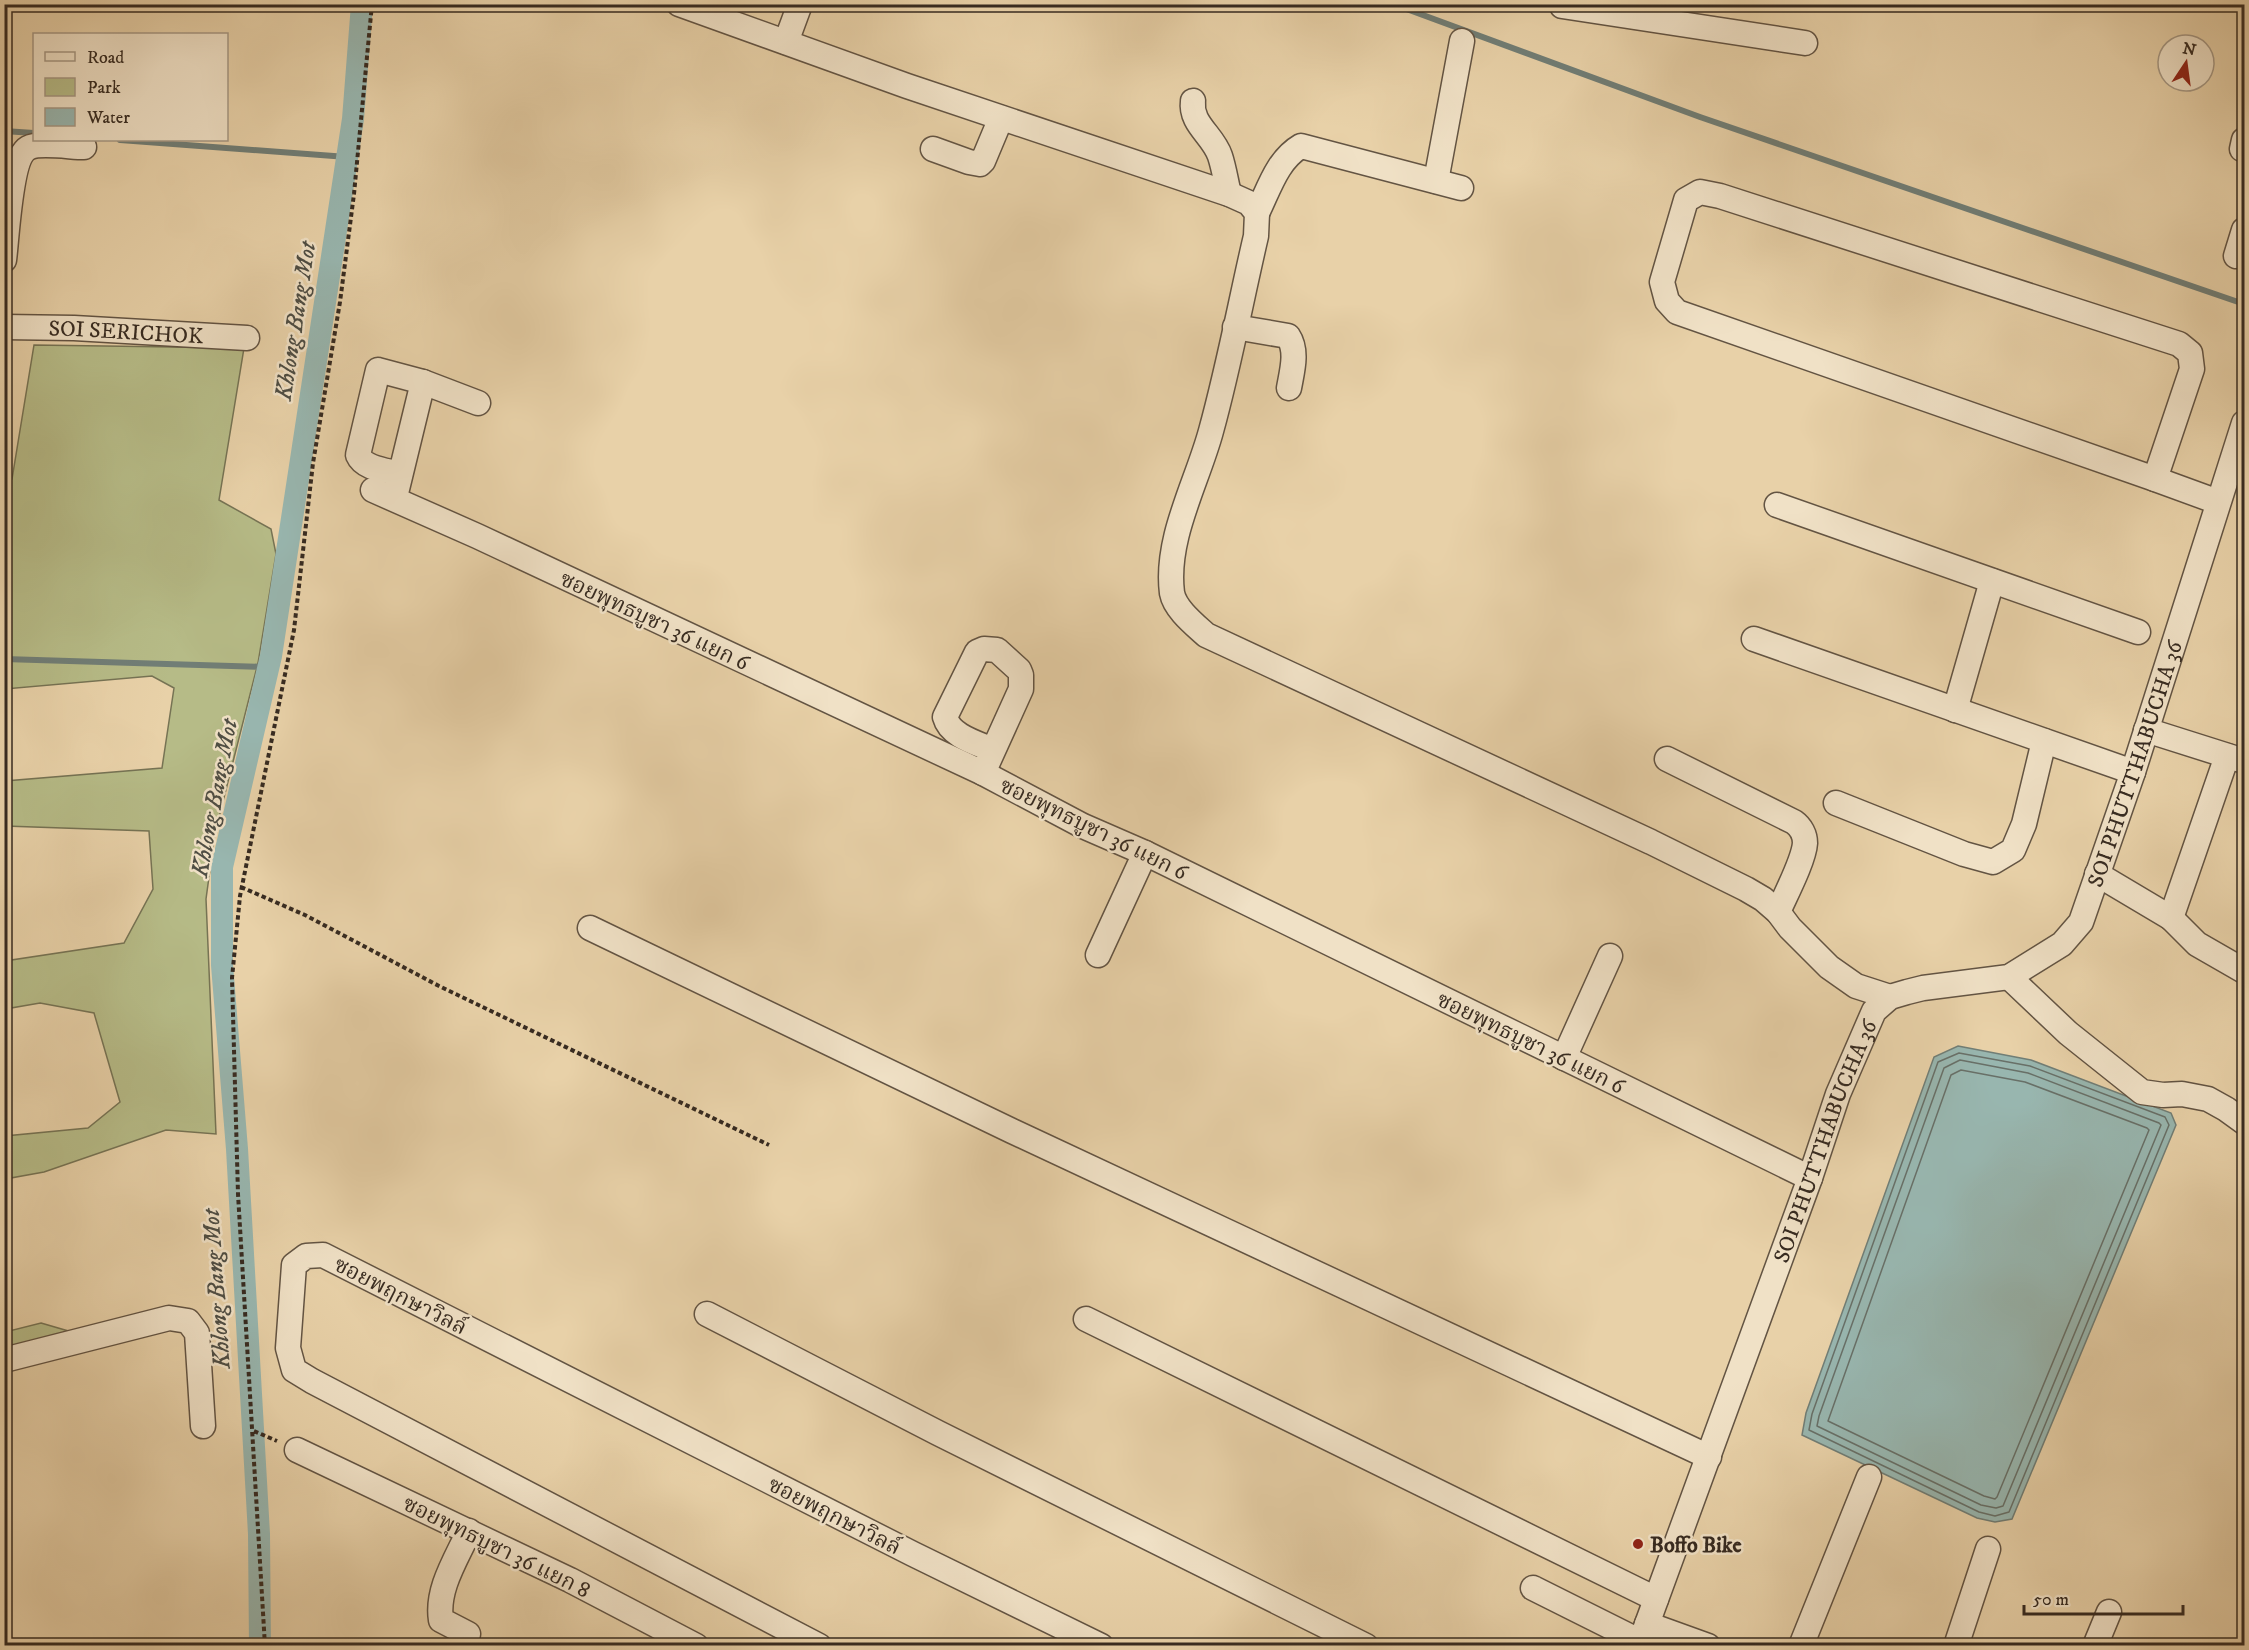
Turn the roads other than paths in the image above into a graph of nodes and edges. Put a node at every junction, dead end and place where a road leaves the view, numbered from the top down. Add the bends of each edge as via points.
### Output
1 (679, 4) edge
2 (800, 4) edge
3 (1561, 10) edge
4 (1462, 41) dead end
5 (786, 42) junction
6 (1805, 43) dead end
7 (1193, 101) dead end
8 (1001, 117) junction
9 (84, 147) dead end
10 (933, 149) dead end
11 (1436, 181) junction
12 (1461, 188) dead end
13 (1229, 194) junction
14 (1257, 213) junction
15 (2244, 230) edge
16 (2236, 256) dead end
17 (4, 260) edge
18 (4, 327) edge
19 (1235, 327) junction
20 (248, 338) dead end
21 (423, 382) junction
22 (1289, 388) dead end
23 (478, 403) dead end
24 (2244, 424) edge
25 (400, 474) junction
26 (2155, 480) junction
27 (2218, 502) junction
28 (1777, 506) dead end
29 (1992, 581) junction
30 (2138, 632) dead end
31 (1754, 639) dead end
32 (1955, 710) junction
33 (2146, 730) junction
34 (2044, 741) junction
35 (993, 750) dead end
36 (2236, 758) edge
37 (1667, 759) dead end
38 (2133, 772) junction
39 (983, 773) junction
40 (1836, 803) dead end
41 (1145, 853) junction
42 (2097, 874) junction
43 (1778, 912) junction
44 (2171, 918) junction
45 (590, 928) dead end
46 (1098, 955) dead end
47 (1610, 956) dead end
48 (2244, 971) edge
49 (2009, 977) junction
50 (1890, 997) junction
51 (1564, 1058) junction
52 (2244, 1122) edge
53 (1810, 1178) junction
54 (707, 1314) dead end
55 (1086, 1319) dead end
56 (4, 1360) edge
57 (203, 1426) dead end
58 (297, 1450) dead end
59 (1709, 1457) junction
60 (1869, 1478) dead end
61 (470, 1531) junction
62 (1988, 1549) dead end
63 (1533, 1588) dead end
64 (1656, 1599) junction
65 (2109, 1612) dead end
66 (468, 1634) dead end
67 (1642, 1637) edge
68 (696, 1646) edge
69 (819, 1646) edge
70 (1101, 1646) edge
71 (1366, 1646) edge
72 (1708, 1646) edge
73 (1801, 1646) edge
74 (1956, 1646) edge
75 (2095, 1646) edge

1 - 5 street
2 - 5 street
3 - 6 street
4 - 11 street
5 - 8 street
7 - 13 street via 1193,115 1220,155
8 - 10 street via 980,164
8 - 13 street
9 - 17 street via 39,146 23,152 14,176
11 - 12 street
11 - 14 street via 1301,146 1279,167
13 - 14 street via 1249,203
14 - 19 street via 1256,236
15 - 16 street
18 - 20 street, SOI SERICHOK
19 - 22 street via 1288,336 1293,344
19 - 43 street via 1211,431 1175,542 1173,597 1187,618 1206,635 1651,842 1746,889
21 - 23 street
21 - 25 street
21 - 25 street via 378,370 358,455 368,465
24 - 27 street, SOI PHUTTHABUCHA 36
25 - 39 street, ซอยพุทธบูชา 36 แยก 6 via 384,495
26 - 26 street via 1677,312 1667,302 1662,282 1686,200 1700,192 1720,196 2179,344 2190,353 2192,369
26 - 27 street
27 - 33 street, SOI PHUTTHABUCHA 36
28 - 29 street
29 - 30 street
29 - 32 street
31 - 32 street
32 - 34 street
33 - 36 street
33 - 38 street, SOI PHUTTHABUCHA 36
34 - 38 street
34 - 40 street via 2024,824 2013,850 1992,862
35 - 39 street
36 - 44 street
37 - 43 street via 1800,828 1803,852
38 - 42 street, SOI PHUTTHABUCHA 36
39 - 41 street, ซอยพุทธบูชา 36 แยก 6 via 1083,826
41 - 46 street
41 - 51 street, ซอยพุทธบูชา 36 แยก 6
42 - 44 street
42 - 49 street, SOI PHUTTHABUCHA 36 via 2080,922 2062,944
43 - 50 street via 1829,967 1856,986
44 - 48 street via 2197,944
45 - 59 street via 1022,1136
47 - 51 street
49 - 50 street, SOI PHUTTHABUCHA 36 via 1923,988
49 - 52 street via 2068,1033 2142,1092 2208,1099
50 - 53 street, SOI PHUTTHABUCHA 36 via 1874,1011 1865,1028
51 - 53 street, ซอยพุทธบูชา 36 แยก 6
53 - 59 street, SOI PHUTTHABUCHA 36
54 - 71 street
55 - 64 street
56 - 57 street via 169,1318 188,1321 196,1333
58 - 61 street, ซอยพุทธบูชา 36 แยก 8
59 - 64 street, SOI PHUTTHABUCHA 36
60 - 73 street
61 - 66 street via 442,1592 439,1609 441,1620
61 - 68 street, ซอยพุทธบูชา 36 แยก 8
62 - 74 street
63 - 67 street
64 - 67 street, SOI PHUTTHABUCHA 36
65 - 75 street
67 - 72 street
69 - 70 street, ซอยพฤกษาวิลล์ via 294,1370 288,1348 294,1265 306,1256 322,1255

